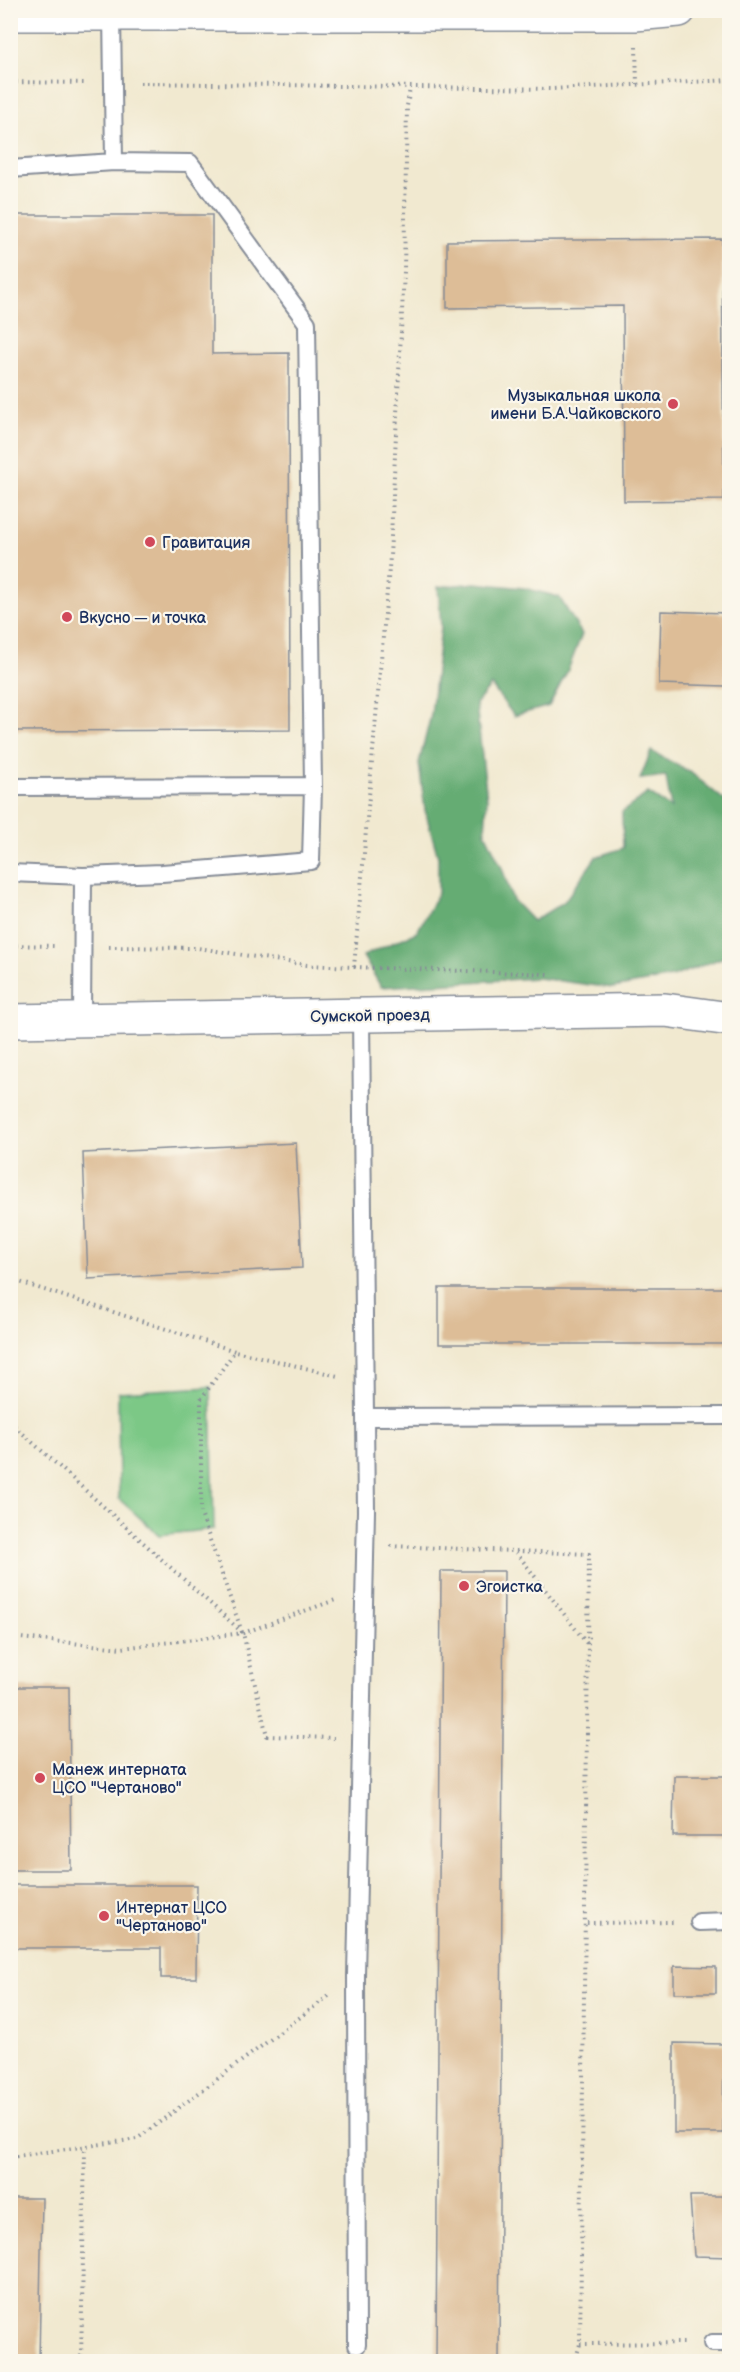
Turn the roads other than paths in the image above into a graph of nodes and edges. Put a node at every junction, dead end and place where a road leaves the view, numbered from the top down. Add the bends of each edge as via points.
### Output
1 (679, 10) edge
2 (112, 13) junction
3 (10, 14) edge
4 (114, 162) junction
5 (10, 169) edge
6 (313, 786) junction
7 (10, 787) edge
8 (10, 873) edge
9 (83, 876) junction
10 (361, 1015) junction
11 (729, 1018) edge
12 (82, 1019) junction
13 (10, 1021) edge
14 (729, 1416) edge
15 (365, 1417) junction
16 (729, 1921) edge
17 (699, 1922) road end
18 (711, 2343) road end
19 (729, 2343) edge
20 (357, 2346) dead end

1 - 2 street via 635,14
2 - 3 street
2 - 4 lane
4 - 5 lane
4 - 6 lane via 190,163 307,323
6 - 7 lane
6 - 9 lane via 311,861
8 - 9 lane
9 - 12 lane
10 - 11 street, Сумской проезд via 665,1010
10 - 12 street, Сумской проезд
10 - 15 lane
12 - 13 street, Сумской проезд
14 - 15 lane
15 - 20 lane via 366,1545 356,1975
16 - 17 lane
18 - 19 lane

